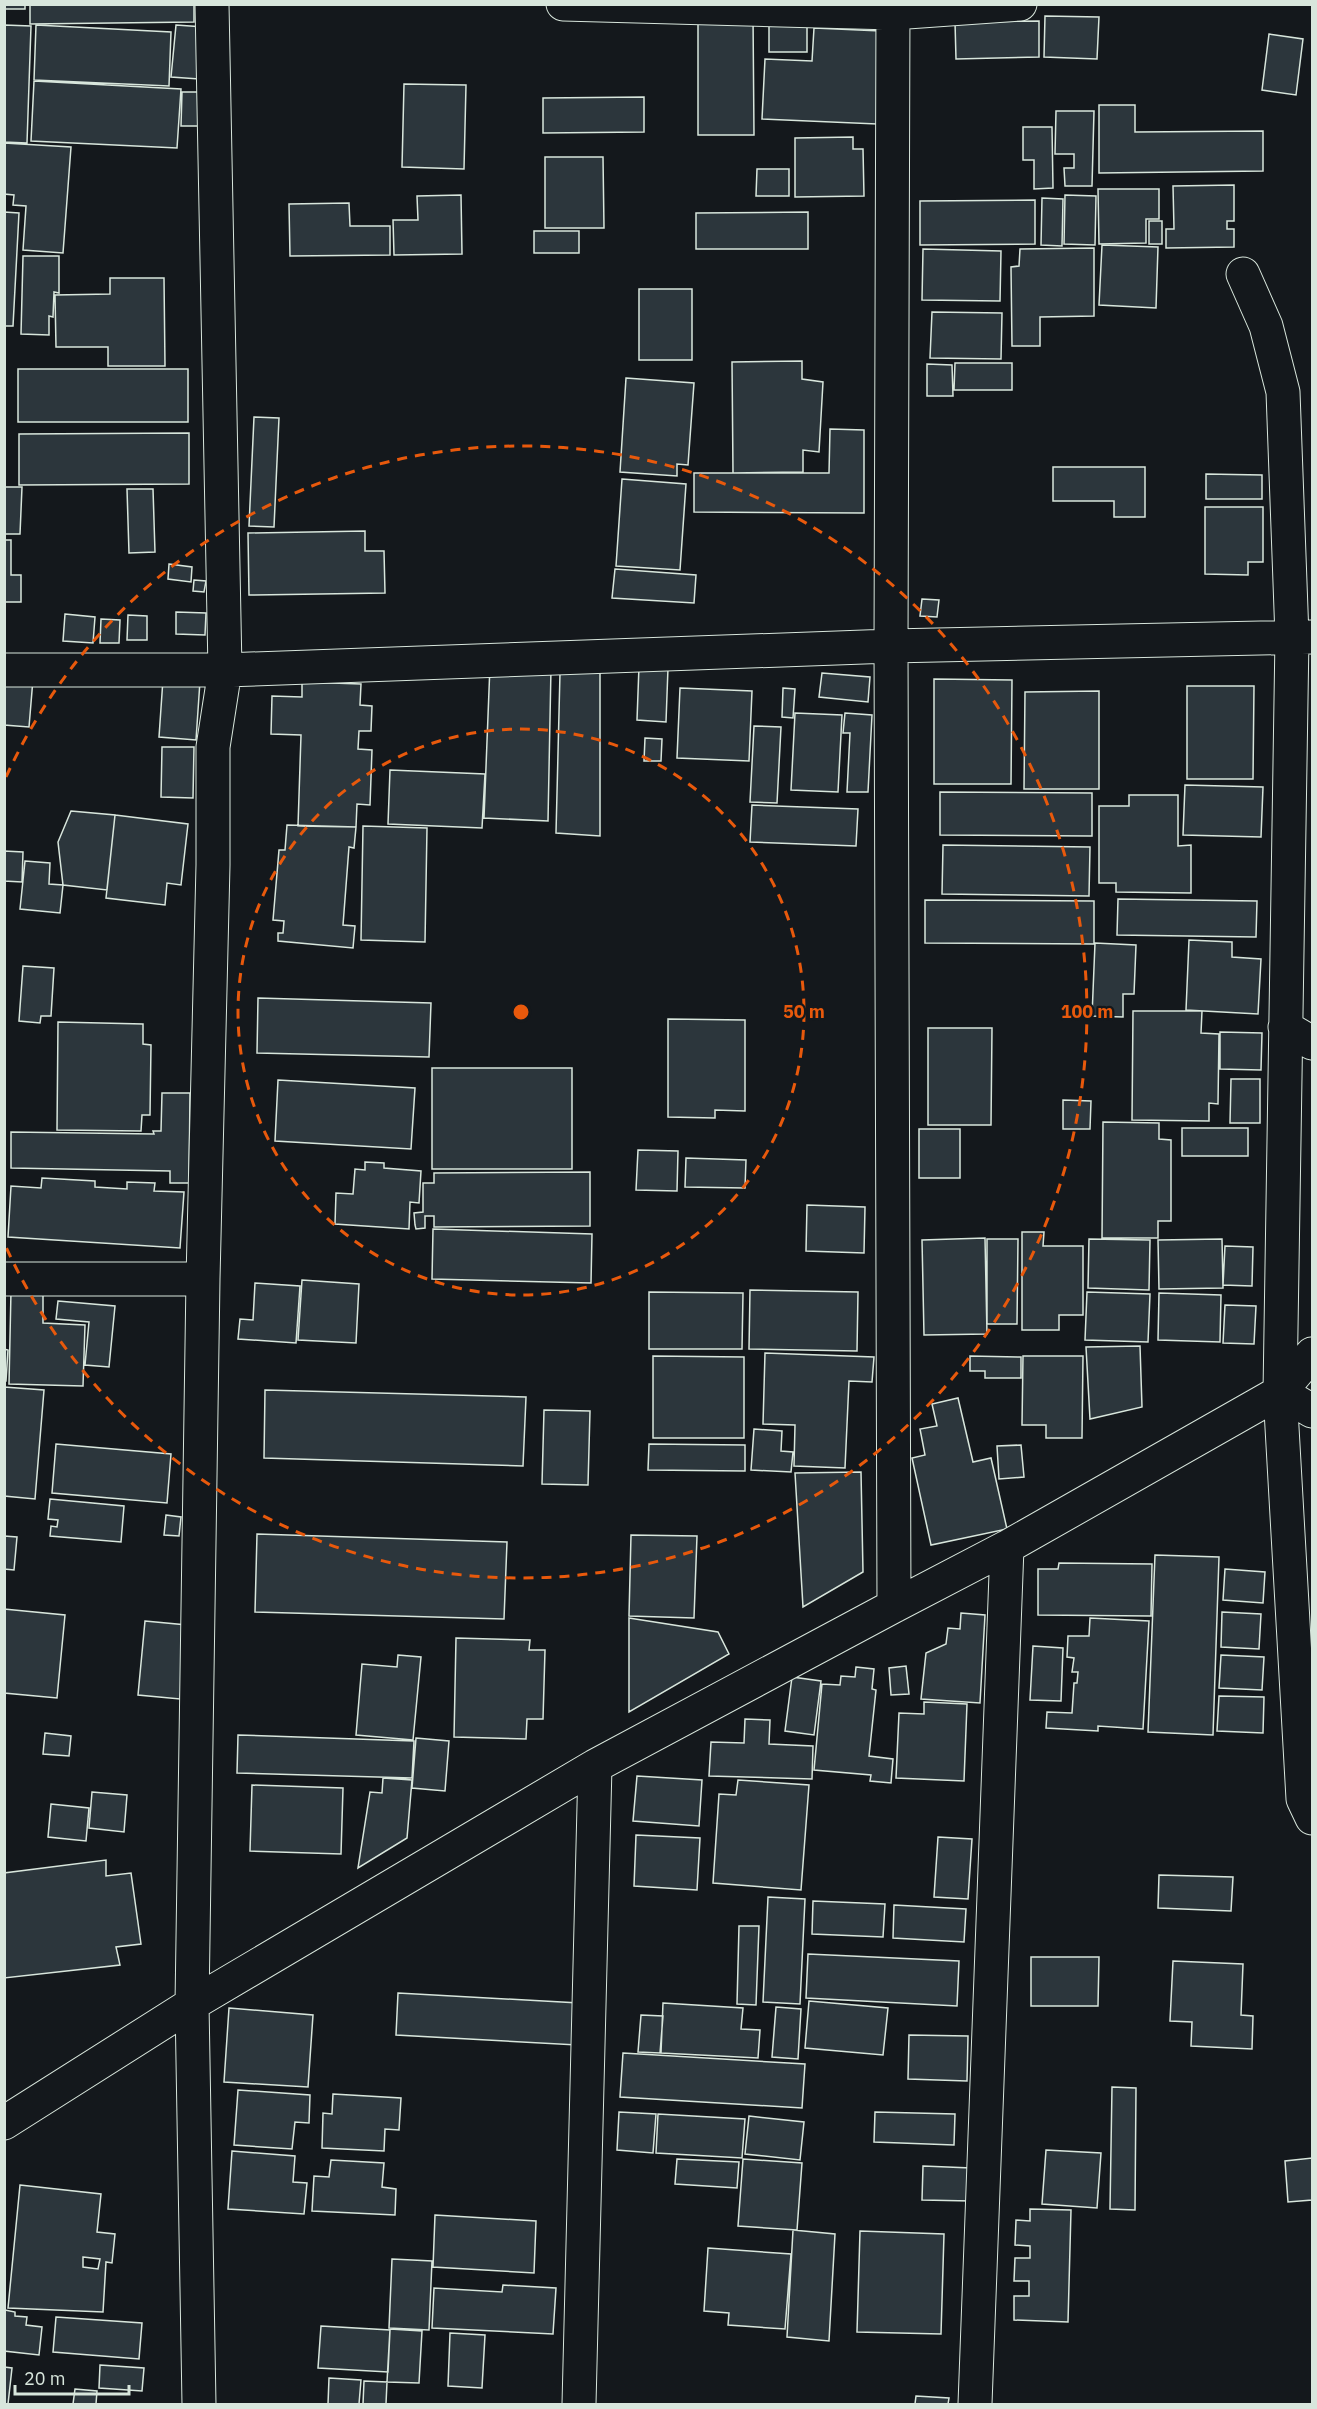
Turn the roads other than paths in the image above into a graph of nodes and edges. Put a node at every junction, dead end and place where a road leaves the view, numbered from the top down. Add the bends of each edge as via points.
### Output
1 (212, 4) edge
2 (563, 4) edge
3 (1020, 4) edge
4 (893, 9) edge
5 (1243, 274) dead end
6 (1302, 637) edge
7 (891, 646) junction
8 (4, 670) edge
9 (225, 670) junction
10 (1299, 1035) edge
11 (4, 1279) edge
12 (204, 1279) junction
13 (1312, 1354) edge
14 (1280, 1392) junction
15 (1312, 1411) edge
16 (1008, 1547) junction
17 (894, 1606) junction
18 (595, 1766) junction
19 (1312, 1818) edge
20 (192, 2004) junction
21 (4, 2123) edge
22 (199, 2404) edge
23 (579, 2404) edge
24 (975, 2404) edge

1 - 9 street
2 - 4 street
3 - 4 street
4 - 7 street
5 - 6 street via 1266,326 1283,392
6 - 7 street
6 - 10 street
7 - 9 street
7 - 17 street
8 - 9 street
9 - 12 street via 213,747
10 - 14 street
11 - 12 street
12 - 20 street
13 - 14 street
14 - 15 street
14 - 16 street
14 - 19 street via 1303,1799
16 - 17 street
16 - 24 street
17 - 18 street
18 - 20 street
18 - 23 street
20 - 21 street
20 - 22 street

